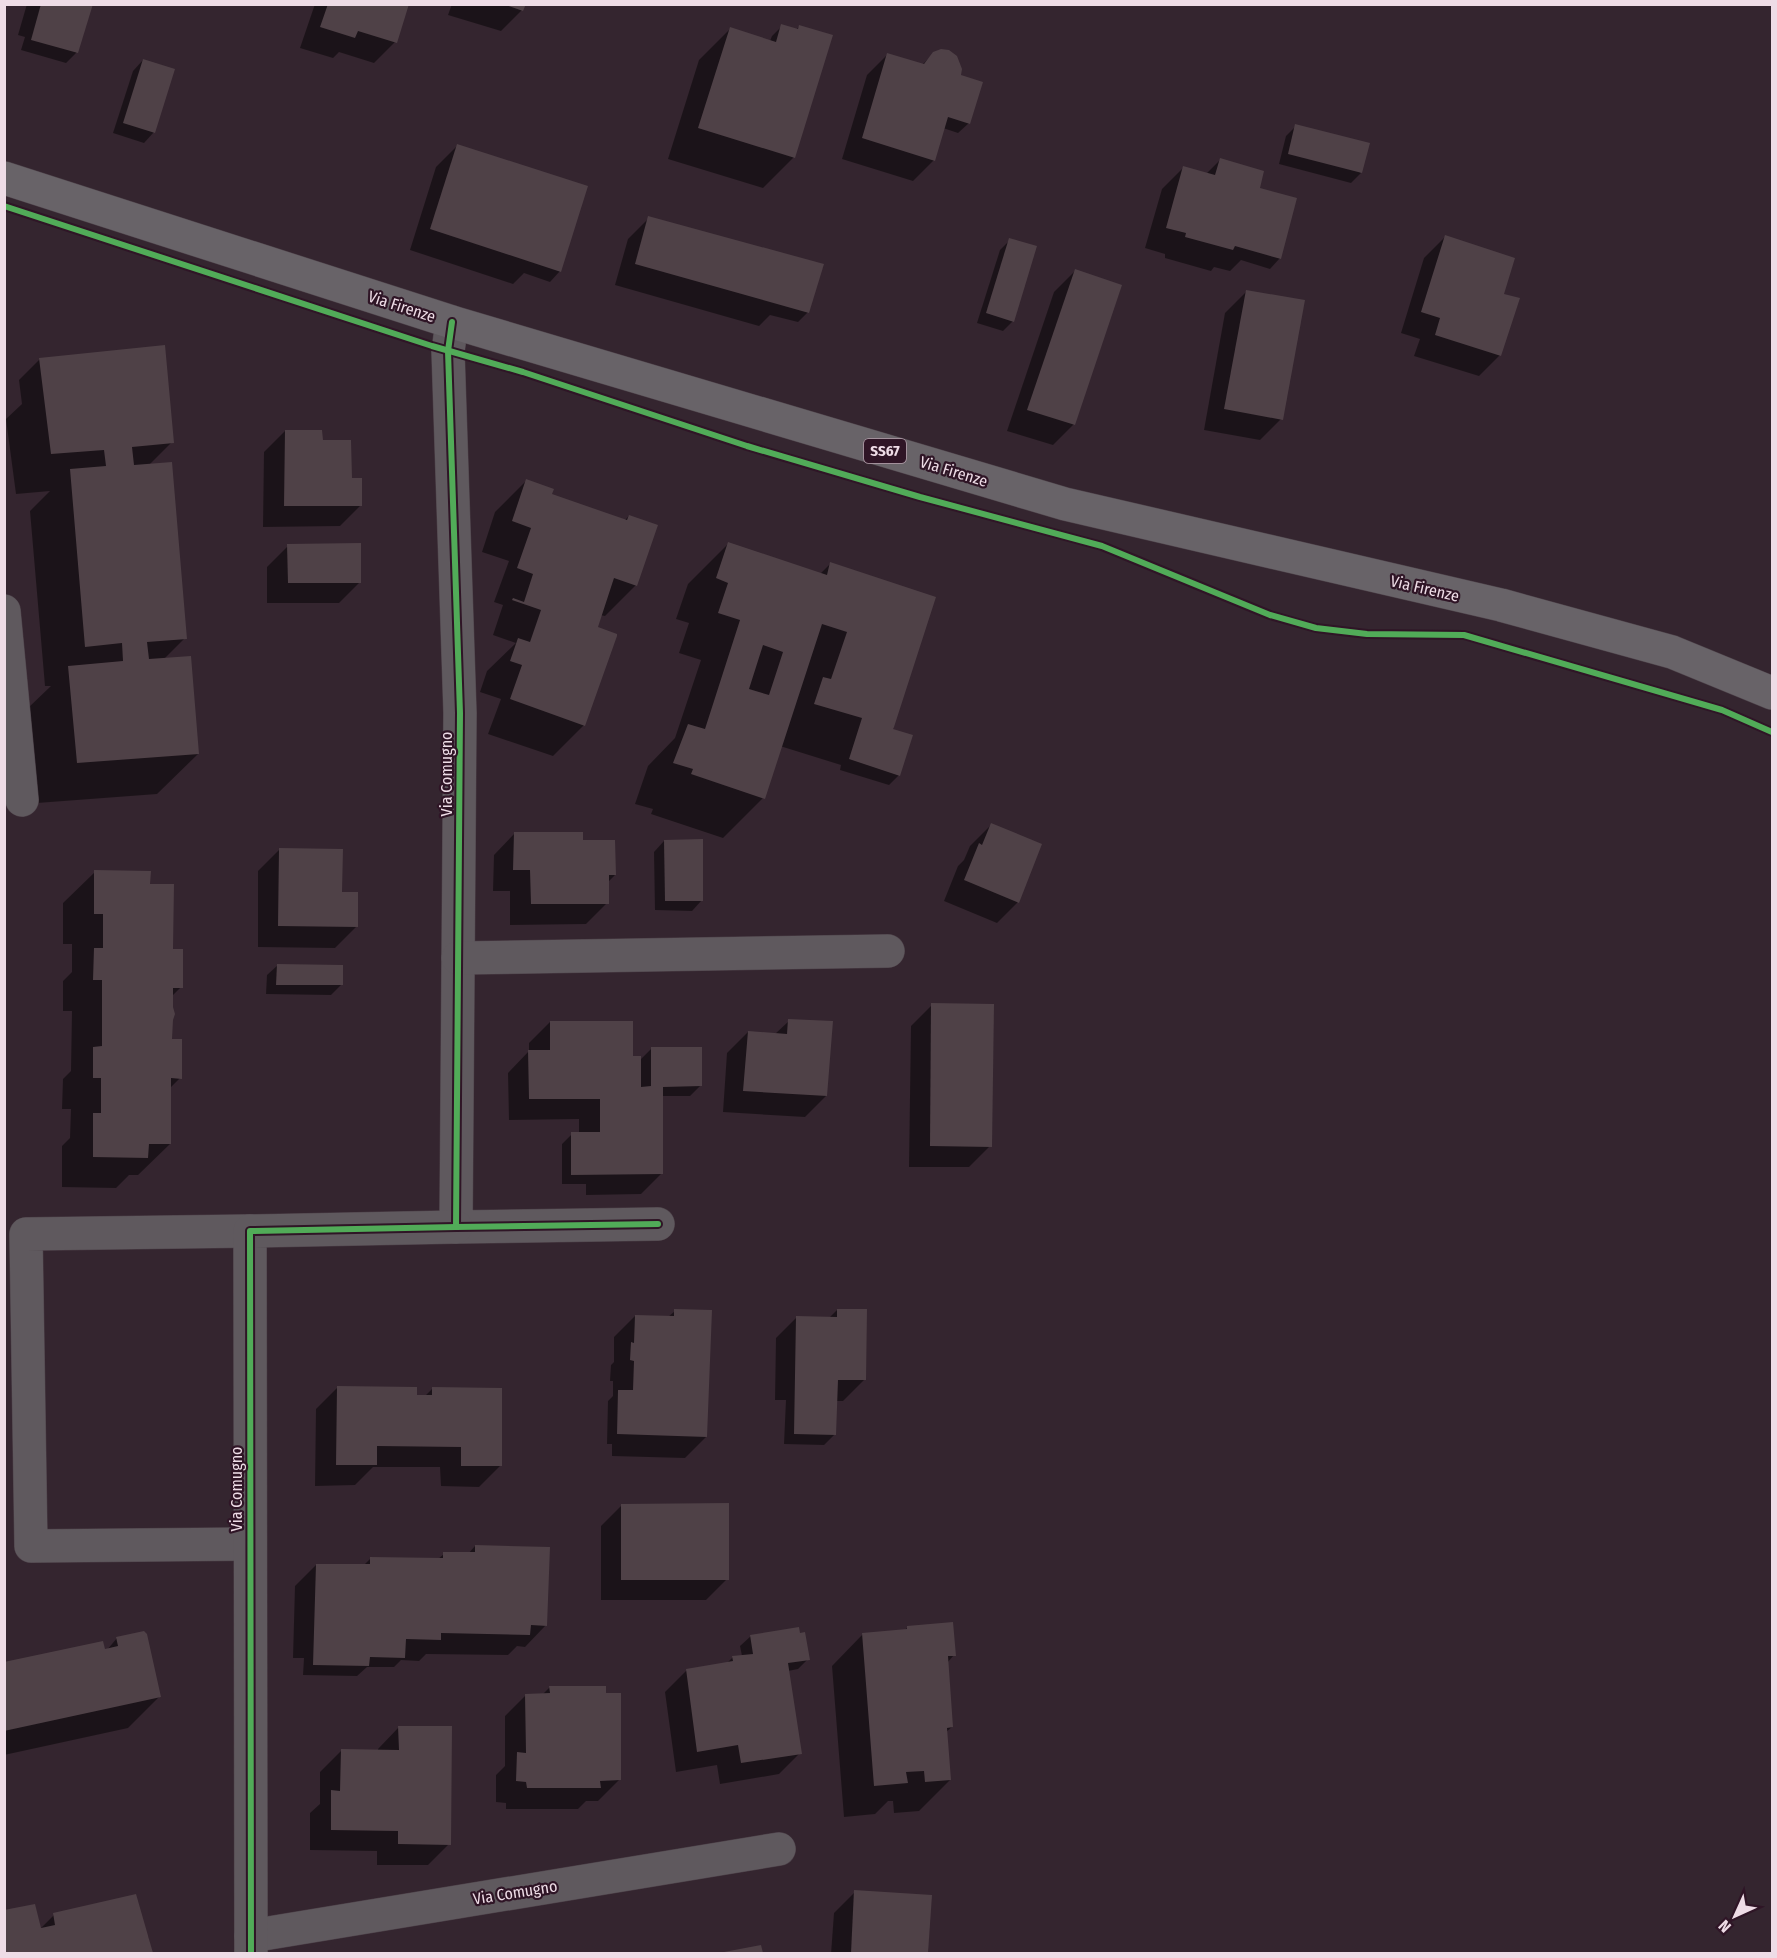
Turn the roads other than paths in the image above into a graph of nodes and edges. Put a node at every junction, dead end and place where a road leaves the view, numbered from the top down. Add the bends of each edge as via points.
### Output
1 (4, 178) edge
2 (452, 322) junction
3 (4, 611) edge
4 (1773, 693) edge
5 (22, 800) dead end
6 (888, 951) dead end
7 (458, 958) junction
8 (658, 1224) dead end
9 (456, 1227) junction
10 (250, 1232) junction
11 (15, 1234) edge
12 (250, 1544) junction
13 (779, 1849) dead end
14 (251, 1945) edge

1 - 2 main road, Via Firenze / SS67
2 - 4 main road, Via Firenze / SS67 via 1065,504 1501,605 1672,652
2 - 7 street, Via Comugno via 448,351 460,713
3 - 5 street
6 - 7 street
7 - 9 street, Via Comugno
8 - 9 street, Via Comugno
9 - 10 street, Via Comugno
10 - 11 street, Via Comugno
10 - 12 street, Via Comugno
11 - 12 street, Via Comugno via 31,1546
12 - 14 street, Via Comugno
13 - 14 street, Via Comugno

